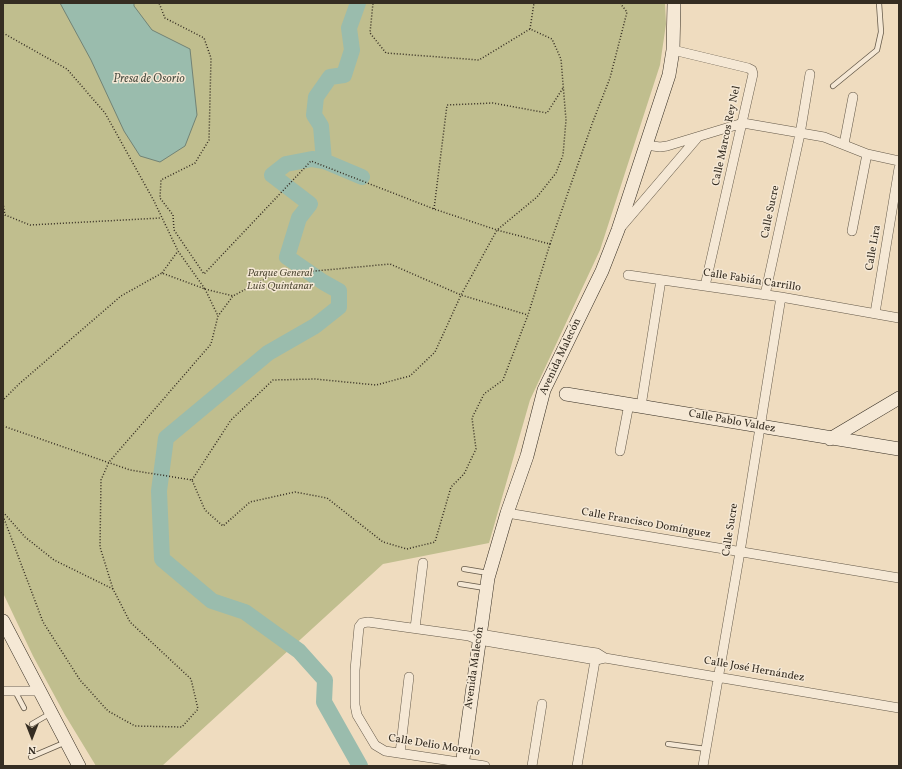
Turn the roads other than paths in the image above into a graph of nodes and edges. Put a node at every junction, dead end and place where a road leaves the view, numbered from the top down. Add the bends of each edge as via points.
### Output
1 (674, 3) edge
2 (879, 3) edge
3 (673, 50) junction
4 (810, 74) dead end
5 (833, 86) dead end
6 (853, 97) dead end
7 (743, 123) junction
8 (800, 134) junction
9 (698, 137) junction
10 (844, 144) junction
11 (646, 146) junction
12 (866, 154) junction
13 (899, 161) edge
14 (899, 168) edge
15 (898, 189) edge
16 (618, 230) junction
17 (852, 231) dead end
18 (628, 275) dead end
19 (661, 280) junction
20 (705, 286) junction
21 (765, 295) junction
22 (781, 297) junction
23 (874, 313) junction
24 (899, 318) edge
25 (566, 394) dead end
26 (899, 398) edge
27 (635, 405) junction
28 (760, 428) junction
29 (830, 439) junction
30 (899, 449) edge
31 (620, 451) dead end
32 (507, 513) junction
33 (740, 552) junction
34 (423, 563) dead end
35 (464, 569) dead end
36 (490, 573) junction
37 (899, 578) edge
38 (460, 584) dead end
39 (487, 588) junction
40 (3, 621) edge
41 (415, 628) junction
42 (476, 636) junction
43 (599, 657) junction
44 (718, 676) junction
45 (409, 677) dead end
46 (3, 691) edge
47 (15, 691) junction
48 (38, 691) junction
49 (542, 704) dead end
50 (24, 708) dead end
51 (899, 708) edge
52 (50, 713) junction
53 (32, 724) dead end
54 (66, 742) junction
55 (668, 744) dead end
56 (380, 749) joint
57 (706, 749) junction
58 (400, 753) junction
59 (31, 757) dead end
60 (462, 765) edge
61 (79, 766) edge
62 (485, 766) edge
63 (532, 766) edge
64 (577, 766) edge
65 (703, 766) edge

1 - 3 main road, Avenida Malecón
2 - 5 lane via 881,32 877,50
3 - 7 street, Calle Marcos Rey Nel via 752,70
3 - 11 main road, Avenida Malecón via 669,75
4 - 8 street, Calle Sucre
6 - 10 street
7 - 8 street
7 - 9 street
7 - 20 street, Calle Marcos Rey Nel
8 - 10 street via 824,137
8 - 21 street, Calle Sucre
9 - 11 street via 660,147
9 - 16 street
10 - 12 street
11 - 16 main road, Avenida Malecón
12 - 13 street
12 - 17 street
14 - 15 street, Calle Lira
15 - 23 street, Calle Lira
16 - 32 main road, Avenida Malecón via 602,271 544,390 527,456
18 - 19 street, Calle Fabián Carrillo
19 - 20 street, Calle Fabián Carrillo
19 - 27 street
20 - 21 street, Calle Fabián Carrillo
21 - 22 street, Calle Fabián Carrillo
22 - 23 street, Calle Fabián Carrillo
22 - 28 street, Calle Sucre
23 - 24 street, Calle Fabián Carrillo
25 - 27 main road, Calle Pablo Valdez
26 - 29 main road
27 - 28 main road, Calle Pablo Valdez
27 - 31 street
28 - 29 main road, Calle Pablo Valdez
28 - 33 street, Calle Sucre
29 - 30 main road, Calle Pablo Valdez
32 - 33 street, Calle Francisco Domínguez
32 - 36 main road, Avenida Malecón
33 - 37 street, Calle Francisco Domínguez
33 - 44 street, Calle Sucre
34 - 41 street
35 - 36 lane
36 - 39 main road, Avenida Malecón
38 - 39 lane
39 - 42 main road, Avenida Malecón
40 - 48 main road
41 - 42 street, Calle José Hernández
41 - 56 street, Calle José Hernández via 368,622 362,623 359,627 355,710
42 - 43 street, Calle José Hernández
42 - 60 main road, Avenida Malecón
43 - 44 street, Calle José Hernández
43 - 64 street
44 - 51 street, Calle José Hernández
44 - 57 street, Calle Sucre
45 - 58 street
46 - 47 street
47 - 48 street
47 - 50 lane
48 - 52 main road
49 - 63 street
52 - 53 lane
52 - 54 main road
54 - 59 lane
54 - 61 main road
55 - 57 lane
56 - 58 street, Calle Delio Moreno
57 - 65 street, Calle Sucre
58 - 60 street, Calle Delio Moreno
60 - 62 street, Calle Delio Moreno

